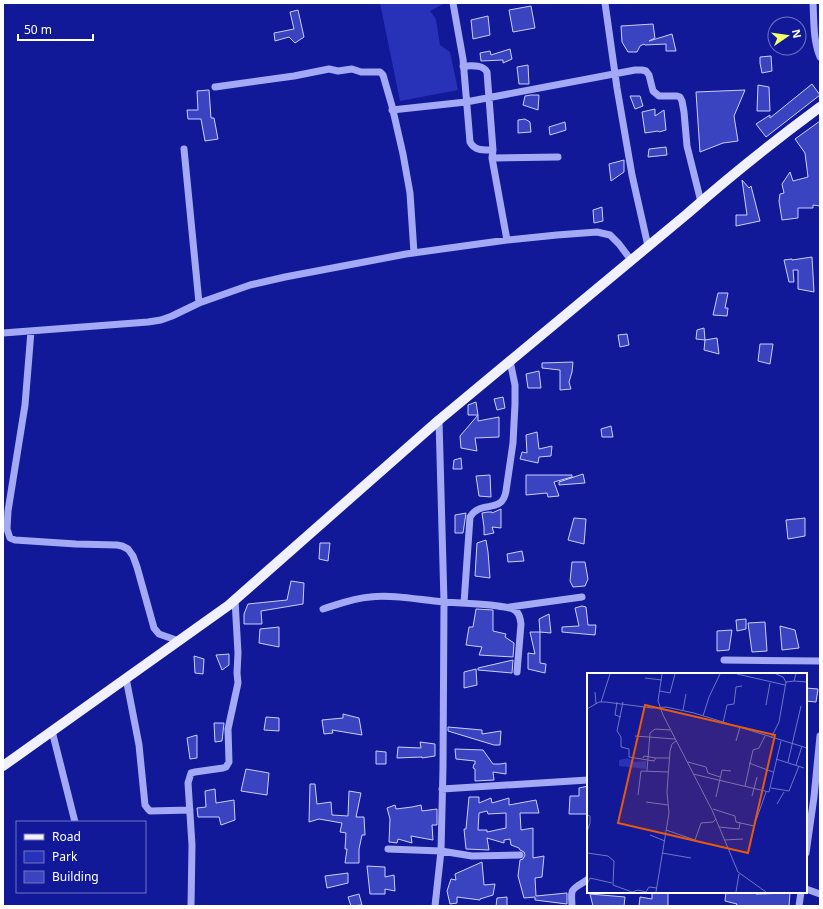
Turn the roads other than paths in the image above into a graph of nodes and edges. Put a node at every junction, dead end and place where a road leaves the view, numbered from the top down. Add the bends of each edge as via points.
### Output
1 (453, 3) edge
2 (605, 3) edge
3 (813, 3) edge
4 (820, 57) edge
5 (463, 66) junction
6 (616, 74) junction
7 (215, 87) dead end
8 (489, 97) junction
9 (466, 102) junction
10 (820, 107) edge
11 (392, 110) junction
12 (184, 149) dead end
13 (492, 154) junction
14 (558, 157) dead end
15 (701, 202) junction
16 (507, 240) junction
17 (648, 246) junction
18 (414, 253) junction
19 (631, 260) junction
20 (199, 303) junction
21 (31, 331) junction
22 (3, 333) edge
23 (510, 361) junction
24 (439, 420) junction
25 (582, 597) dead end
26 (235, 600) junction
27 (444, 602) junction
28 (464, 603) junction
29 (510, 607) junction
30 (323, 609) dead end
31 (179, 641) junction
32 (724, 660) dead end
33 (820, 661) edge
34 (517, 672) dead end
35 (126, 678) junction
36 (52, 731) junction
37 (820, 736) edge
38 (3, 766) edge
39 (587, 780) edge
40 (442, 788) junction
41 (190, 810) junction
42 (75, 821) edge
43 (807, 838) edge
44 (388, 849) dead end
45 (441, 851) junction
46 (520, 854) dead end
47 (587, 880) edge
48 (807, 889) edge
49 (801, 893) edge
50 (820, 894) edge
51 (191, 906) edge
52 (435, 906) edge
53 (572, 906) edge
54 (799, 906) edge

1 - 5 street
2 - 6 street
3 - 4 street via 816,47
5 - 8 street via 479,66 486,69
5 - 9 street
6 - 8 street
6 - 15 street via 646,71 656,94 680,97 687,146
6 - 17 street via 632,176
7 - 11 street via 294,76 329,68 338,71 352,69 361,72 380,72
8 - 9 street
8 - 13 street
9 - 11 street
9 - 13 street via 470,142 473,147
10 - 15 main road via 785,132
11 - 18 street via 410,193
12 - 20 street
13 - 14 street
13 - 16 street
15 - 17 main road
16 - 18 street
16 - 19 street via 597,232 610,236
17 - 19 main road
18 - 20 street via 250,285
19 - 23 main road
20 - 21 street via 161,320
21 - 22 street
21 - 31 street via 24,405 8,511 7,529 10,538 117,545 128,549 137,566 154,628 159,634
23 - 24 main road
23 - 28 street via 515,385 515,404 513,443 505,498 499,504 476,510 470,517
24 - 26 main road
24 - 27 street
25 - 29 street
26 - 31 main road
26 - 41 street via 238,683 228,729 229,762 226,767 192,773 188,783
27 - 28 street
27 - 30 street via 372,596 355,598
27 - 40 street
28 - 29 street
29 - 34 street via 518,612 521,624
31 - 35 main road
32 - 33 street
35 - 36 main road
35 - 41 street via 139,745 145,804 150,811
36 - 38 main road
36 - 42 street
37 - 43 street
39 - 40 street
40 - 45 street
41 - 51 street
44 - 45 street
45 - 46 street via 472,856
45 - 52 street
47 - 53 street via 573,889
48 - 50 street
49 - 54 street

